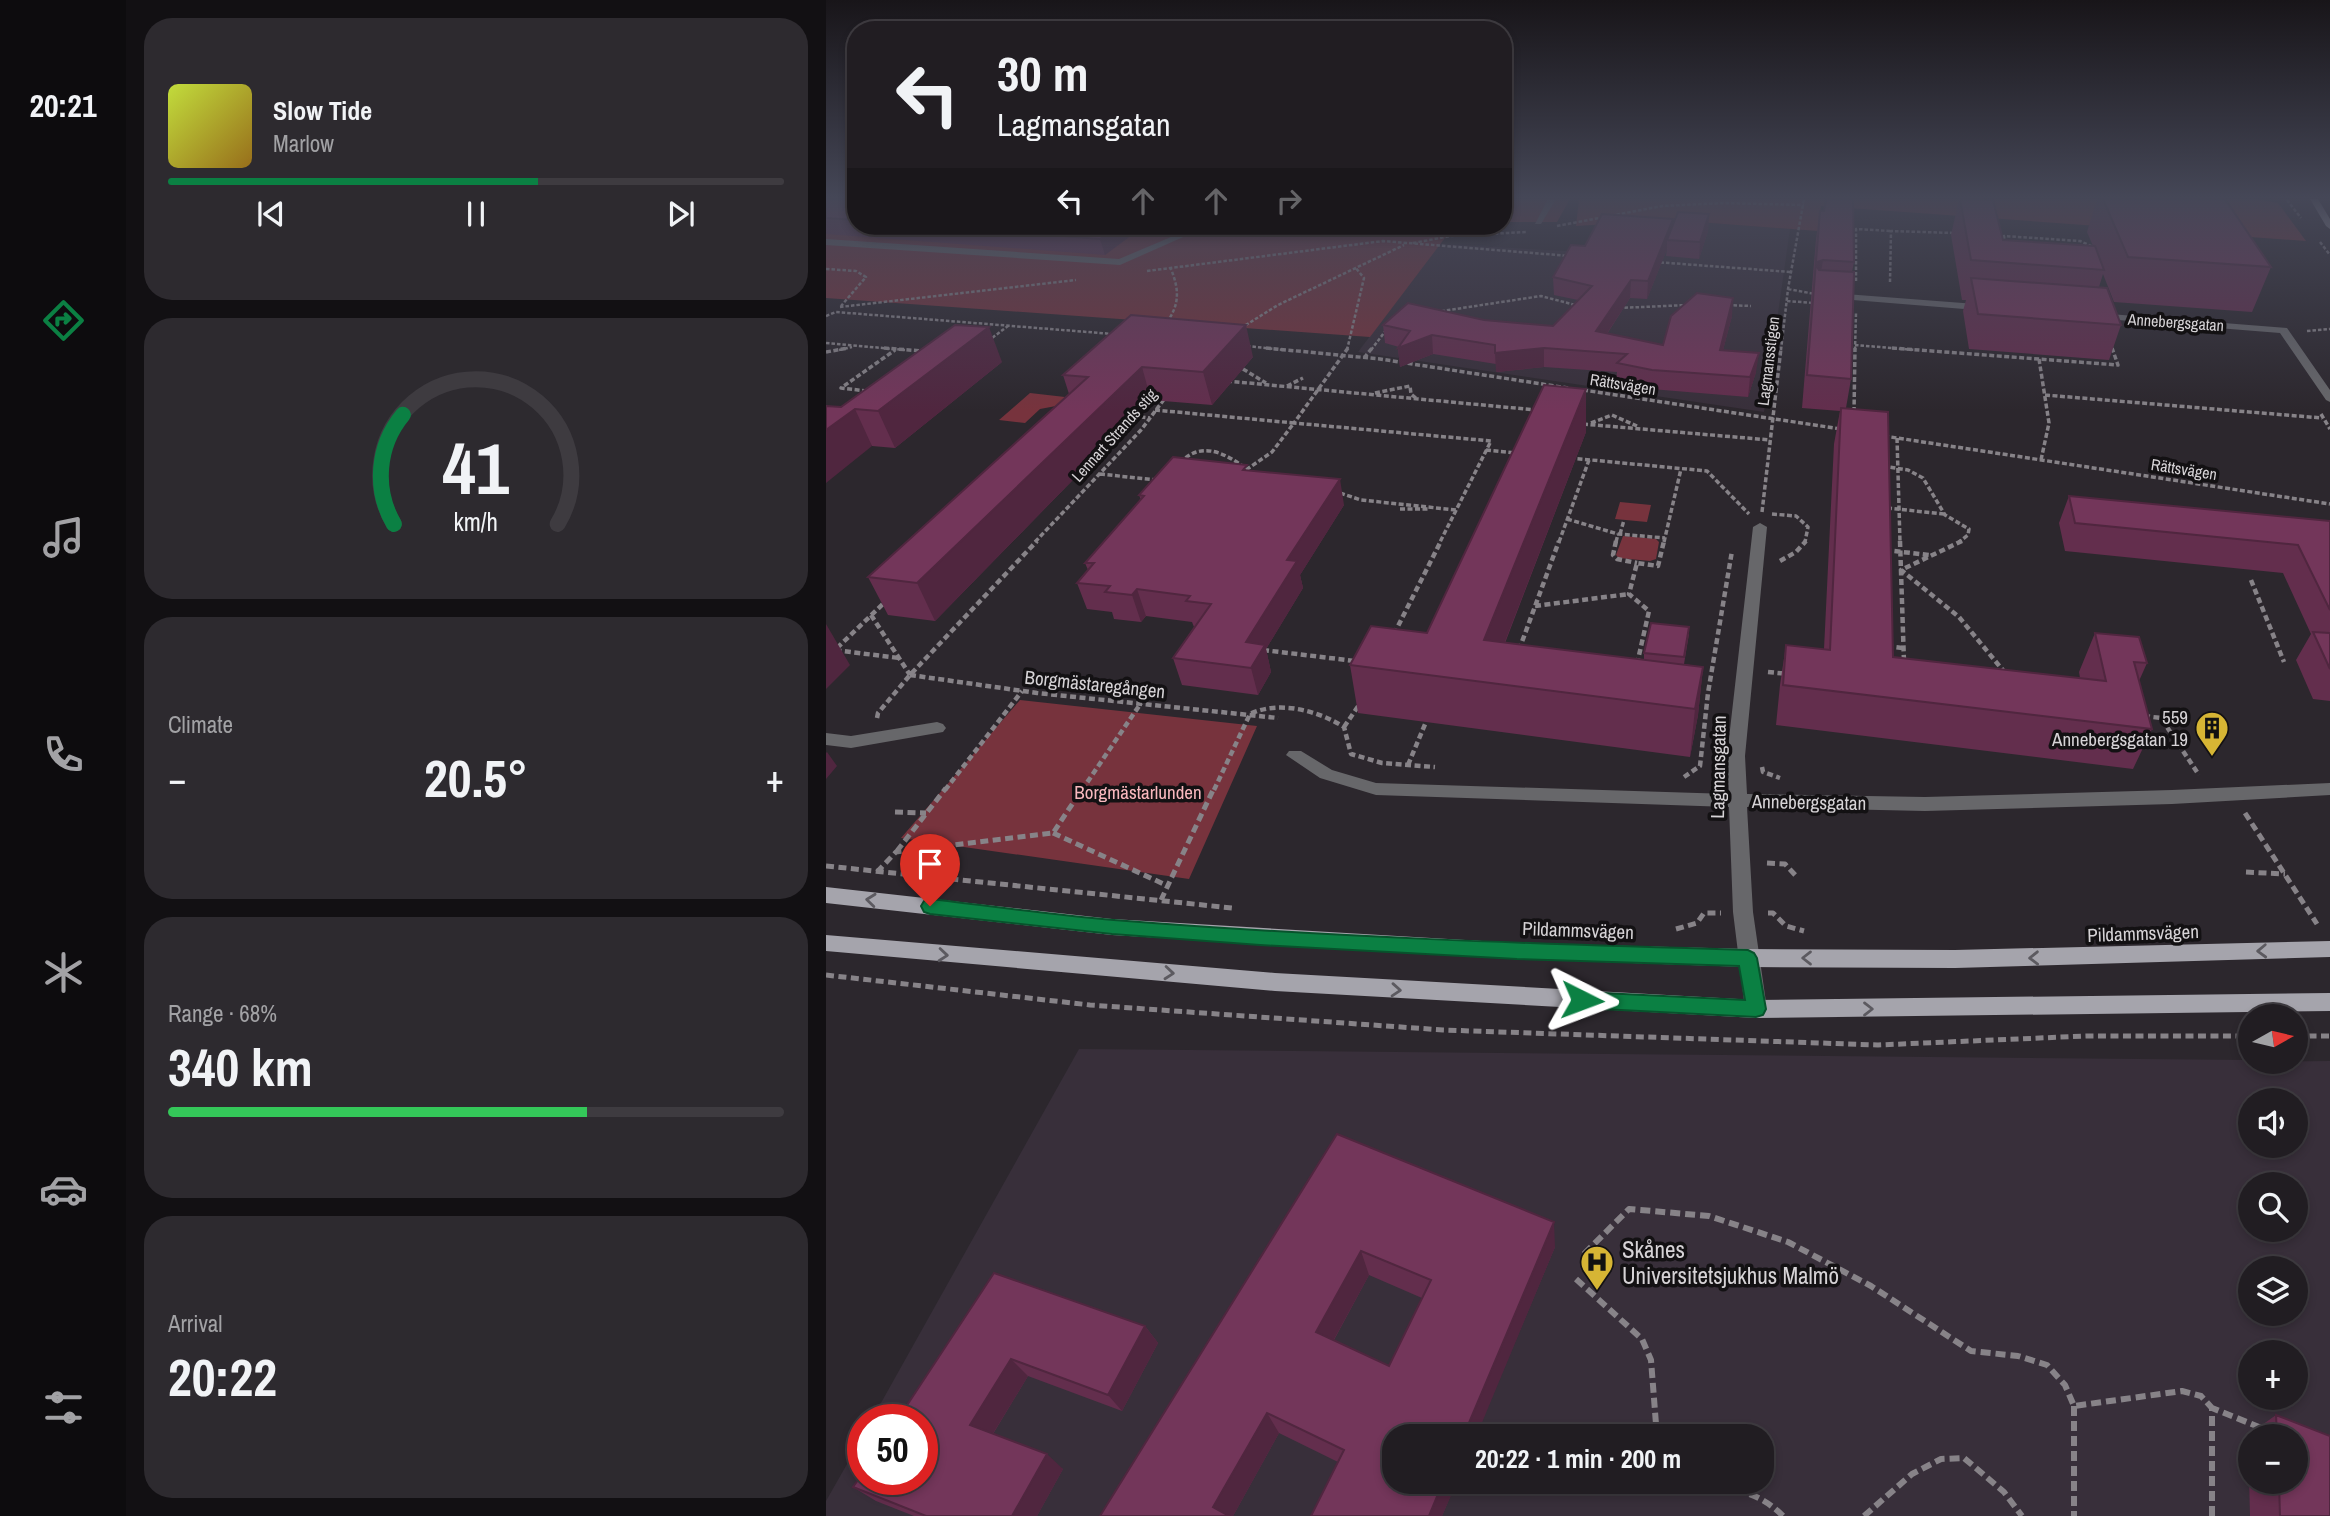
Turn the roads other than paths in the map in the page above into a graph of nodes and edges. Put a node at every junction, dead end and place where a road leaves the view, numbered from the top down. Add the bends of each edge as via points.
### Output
1 (1818, 299) edge
2 (1998, 309) edge
3 (2080, 315) edge
4 (2330, 398) edge
5 (1757, 518) road end
6 (937, 728) dead end
7 (826, 739) edge
8 (1295, 755) dead end
9 (2330, 789) edge
10 (1736, 801) junction
11 (826, 895) edge
12 (826, 943) edge
13 (2330, 949) edge
14 (1748, 958) junction
15 (2330, 1002) edge
16 (1756, 1009) junction

1 - 2 street
3 - 4 street, Annebergsgatan via 2283,330
5 - 10 street, Lagmansgatan
6 - 7 street via 851,742
8 - 10 street, Annebergsgatan via 1326,774 1376,789
9 - 10 street, Annebergsgatan via 1925,804
10 - 14 street, Lagmansgatan
14 -> 11 main road, Pildammsvägen via 1517,951 1112,927
12 -> 16 main road via 1275,982
13 -> 14 main road, Pildammsvägen via 2101,957
14 - 16 street, Lagmansgatan
16 -> 15 main road

